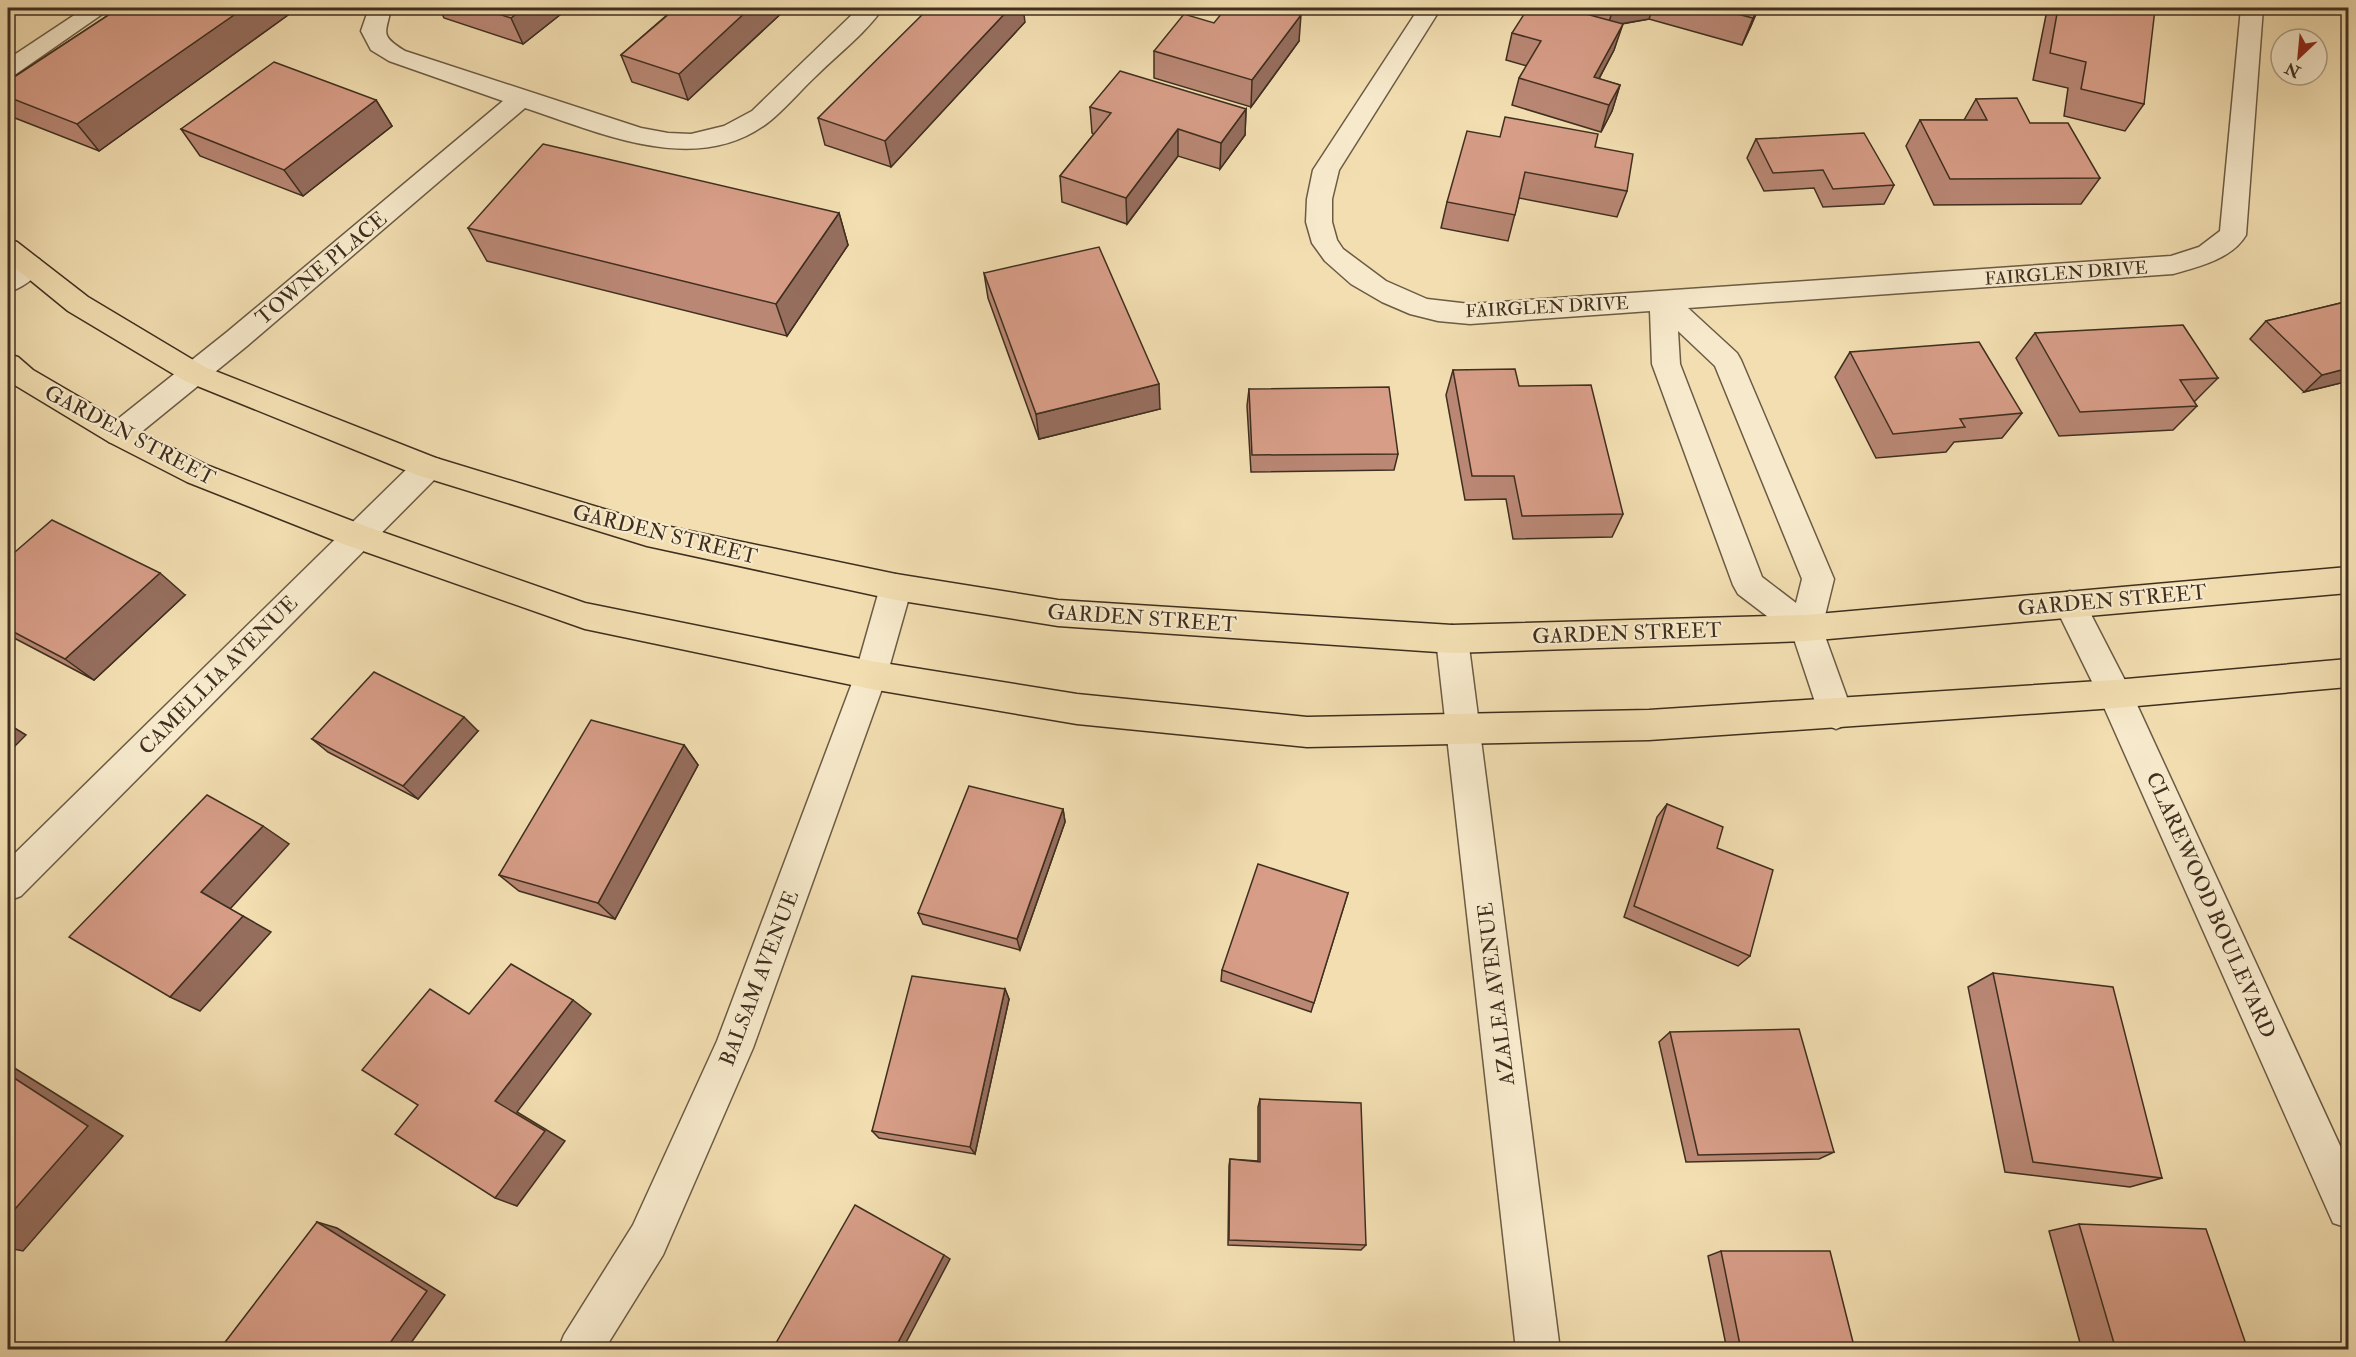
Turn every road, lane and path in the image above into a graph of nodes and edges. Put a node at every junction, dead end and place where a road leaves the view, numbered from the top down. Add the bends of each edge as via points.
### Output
1 (100, 8) edge
2 (380, 8) edge
3 (872, 8) edge
4 (1430, 8) edge
5 (2252, 8) edge
6 (8, 40) edge
7 (34, 51) junction
8 (8, 69) edge
9 (520, 99) junction
10 (8, 248) edge
11 (19, 274) edge
12 (1662, 301) junction
13 (8, 364) edge
14 (195, 374) junction
15 (118, 434) junction
16 (428, 467) junction
17 (357, 536) junction
18 (2349, 580) edge
19 (896, 587) junction
20 (2070, 604) junction
21 (1806, 628) junction
22 (1452, 639) junction
23 (2349, 673) edge
24 (871, 675) junction
25 (2115, 694) junction
26 (1836, 714) junction
27 (1465, 729) junction
28 (8, 884) edge
29 (2349, 1208) edge
30 (579, 1350) edge
31 (1538, 1350) edge

1 - 7 street
2 - 9 street via 373,31 380,45 397,56
3 - 9 street via 761,116 742,129 715,137 681,142 650,138
4 - 12 street, FAIRGLEN DRIVE via 1326,170 1319,199 1320,231 1337,258 1372,287 1420,307 1470,314
5 - 12 street, FAIRGLEN DRIVE via 2233,235 2208,253 2173,265
6 - 7 street
7 - 8 street
9 - 14 street, TOWNE PLACE
10 - 11 main road, GARDEN STREET
11 - 14 main road, GARDEN STREET via 78,304
12 - 21 street via 1666,364 1749,585
12 - 21 street via 1727,360 1818,579
13 - 15 main road, GARDEN STREET
14 - 15 street, TOWNE PLACE
14 - 16 main road, GARDEN STREET
15 - 17 main road, GARDEN STREET via 198,474
16 - 17 street, CAMELLIA AVENUE
16 - 19 main road, GARDEN STREET via 647,534
17 - 24 main road, GARDEN STREET via 585,616
17 - 28 street, CAMELLIA AVENUE
18 - 20 main road, GARDEN STREET
19 - 22 main road, GARDEN STREET via 1058,613
19 - 24 street, BALSAM AVENUE
20 - 21 main road, GARDEN STREET
20 - 25 street, CLAREWOOD BOULEVARD
21 - 22 main road, GARDEN STREET
21 - 26 street
22 - 27 street, AZALEA AVENUE
23 - 25 main road, GARDEN STREET
24 - 27 main road, GARDEN STREET via 1077,709 1307,732
24 - 30 street, BALSAM AVENUE via 734,1048 648,1240
25 - 26 main road, GARDEN STREET
25 - 29 street, CLAREWOOD BOULEVARD
26 - 27 main road, GARDEN STREET via 1649,725
27 - 31 street, AZALEA AVENUE

